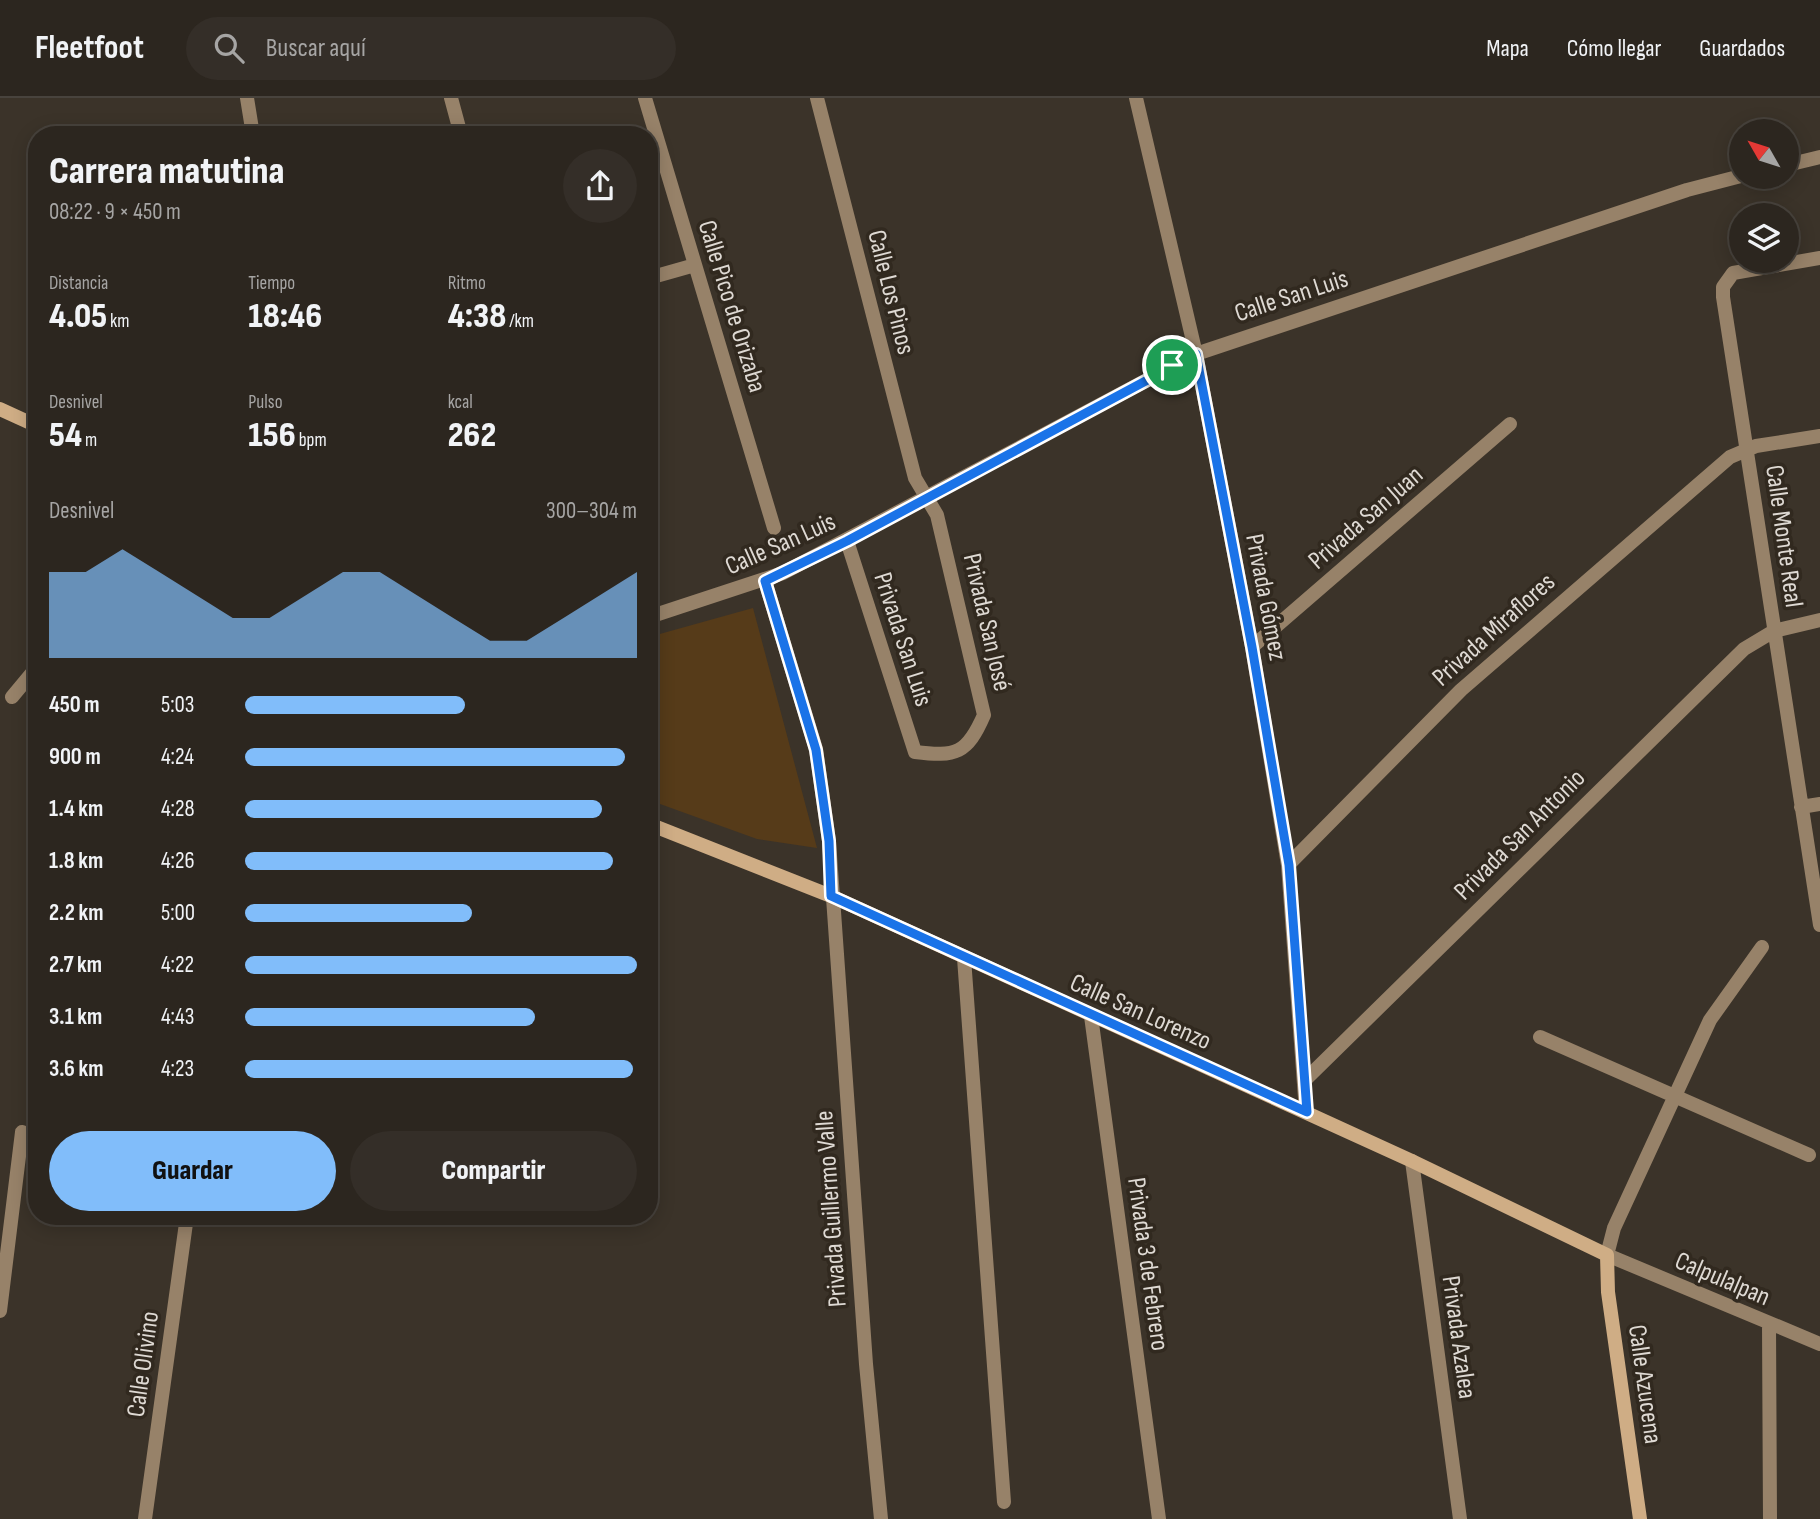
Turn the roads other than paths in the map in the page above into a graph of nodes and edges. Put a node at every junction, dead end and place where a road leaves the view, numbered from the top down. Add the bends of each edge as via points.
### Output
1 (247, 98) edge
2 (451, 98) edge
3 (645, 98) edge
4 (817, 98) edge
5 (1136, 98) edge
6 (252, 126) edge
7 (459, 126) edge
8 (653, 126) edge
9 (658, 141) edge
10 (1820, 157) edge
11 (1799, 162) edge
12 (1729, 179) edge
13 (1820, 258) edge
14 (695, 265) junction
15 (658, 275) edge
16 (1196, 354) junction
17 (0, 409) edge
18 (28, 422) edge
19 (1510, 424) dead end
20 (1820, 436) edge
21 (1747, 448) junction
22 (925, 497) junction
23 (774, 528) dead end
24 (847, 541) junction
25 (765, 581) junction
26 (658, 614) edge
27 (1820, 620) edge
28 (1774, 631) junction
29 (1252, 647) junction
30 (28, 678) edge
31 (12, 697) dead end
32 (915, 752) joint
33 (1820, 804) edge
34 (1801, 807) junction
35 (658, 828) edge
36 (1289, 865) junction
37 (831, 896) junction
38 (1820, 925) edge
39 (1762, 947) dead end
40 (964, 958) junction
41 (1091, 1016) junction
42 (1540, 1037) dead end
43 (1305, 1080) junction
44 (1672, 1097) junction
45 (1307, 1112) junction
46 (22, 1132) dead end
47 (1809, 1154) dead end
48 (1412, 1161) junction
49 (186, 1225) edge
50 (1607, 1255) junction
51 (0, 1311) edge
52 (1769, 1325) junction
53 (1820, 1344) edge
54 (1004, 1502) dead end
55 (145, 1519) edge
56 (881, 1519) edge
57 (1159, 1519) edge
58 (1460, 1519) edge
59 (1640, 1519) edge
60 (1770, 1519) edge

1 - 6 street
2 - 7 street
3 - 8 street, Calle Pico de Orizaba
4 - 22 street, Calle Los Pinos via 915,478
5 - 16 street, Privada Gómez
9 - 14 street, Calle Pico de Orizaba
10 - 11 street
12 - 16 street, Calle San Luis
13 - 21 street, Calle Monte Real via 1742,270 1727,279 1723,297
14 - 15 street
14 - 23 street, Calle Pico de Orizaba
16 - 22 street, Calle San Luis
16 - 29 street, Privada Gómez
17 - 18 street
19 - 29 street, Privada San Juan
20 - 21 street
21 - 28 street, Calle Monte Real
21 - 36 street, Privada Miraflores via 1730,457 1461,690
22 - 24 street, Calle San Luis
22 - 32 street, Privada San José via 937,515 984,715 973,740 947,756
24 - 25 street, Calle San Luis
24 - 32 street, Privada San Luis
25 - 26 street, Calle San Luis
25 - 37 street, Privada Guillermo Valle via 816,750 829,841
27 - 28 street, Privada San Antonio
28 - 34 street, Calle Monte Real
28 - 43 street, Privada San Antonio via 1744,649 1707,683
29 - 36 street, Privada Gómez
30 - 31 street
33 - 34 street
34 - 38 street, Calle Monte Real
35 - 37 street, Calle San Lorenzo
36 - 43 street, Privada Gómez
37 - 40 street, Calle San Lorenzo
37 - 56 street, Privada Guillermo Valle
39 - 44 street via 1720,1003
40 - 41 street, Calle San Lorenzo
40 - 54 street
41 - 45 street, Calle San Lorenzo
41 - 57 street, Privada 3 de Febrero
42 - 44 street
43 - 45 street, Privada Gómez
44 - 47 street
44 - 50 street via 1614,1228
45 - 48 street, Calle San Lorenzo
46 - 51 street
48 - 50 street, Calle San Lorenzo
48 - 58 street, Privada Azalea
49 - 55 street, Calle Olivino
50 - 52 street, Calpulalpan
50 - 59 street, Calle Azucena via 1608,1292
52 - 53 street, Calpulalpan
52 - 60 street

